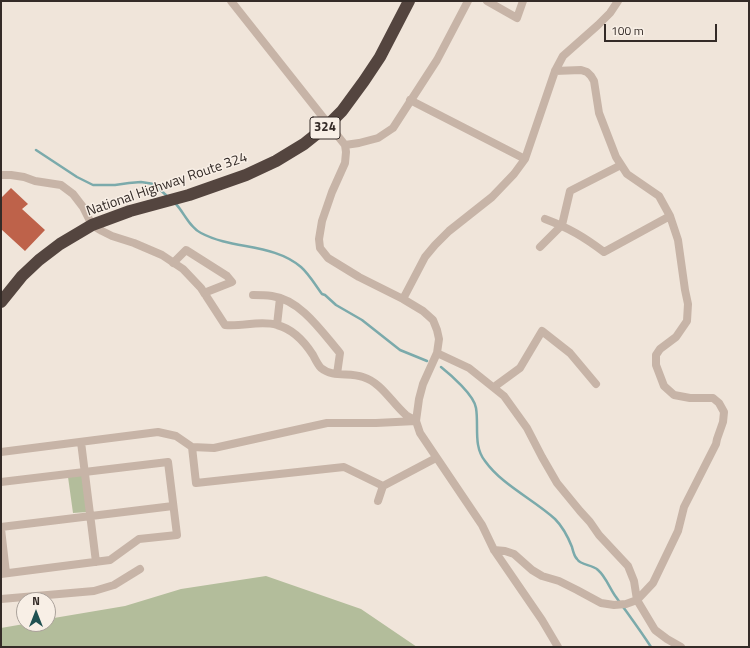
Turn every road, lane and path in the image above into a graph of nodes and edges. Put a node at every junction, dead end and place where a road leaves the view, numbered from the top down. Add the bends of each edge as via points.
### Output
1 (231, 1) edge
2 (409, 1) edge
3 (468, 1) edge
4 (487, 1) edge
5 (523, 1) edge
6 (618, 1) edge
7 (555, 71) junction
8 (410, 100) junction
9 (329, 124) junction
10 (345, 145) junction
11 (525, 159) junction
12 (621, 165) junction
13 (1, 175) edge
14 (670, 216) junction
15 (545, 219) dead end
16 (92, 225) junction
17 (562, 225) junction
18 (540, 247) dead end
19 (174, 263) junction
20 (204, 293) junction
21 (253, 295) dead end
22 (280, 298) junction
23 (403, 299) junction
24 (1, 302) edge
25 (277, 325) junction
26 (437, 352) junction
27 (337, 374) junction
28 (596, 384) dead end
29 (494, 387) junction
30 (416, 421) junction
31 (81, 442) junction
32 (192, 447) junction
33 (1, 452) edge
34 (436, 458) junction
35 (85, 472) junction
36 (1, 482) edge
37 (383, 486) junction
38 (378, 501) dead end
39 (174, 506) junction
40 (90, 516) junction
41 (1, 528) edge
42 (494, 550) junction
43 (96, 562) junction
44 (140, 569) dead end
45 (3, 574) edge
46 (1, 599) edge
47 (637, 600) junction
48 (558, 647) edge
49 (681, 647) edge

1 - 9 street
2 - 9 highway, National Highway Route 324 / 324 via 380,57 346,105
3 - 8 street via 437,60
4 - 5 street via 517,18
6 - 7 street via 598,25 562,56
7 - 11 street
7 - 12 street via 581,70 591,76 600,112
8 - 10 street via 392,128 378,138
8 - 11 street
9 - 10 street
9 - 16 highway, National Highway Route 324 / 324 via 304,144 246,175
10 - 23 street via 345,163 322,221 320,248 328,258
11 - 23 street via 492,197 435,245
12 - 14 street via 628,174 659,196
12 - 17 street via 570,191
13 - 16 street via 61,185 73,194
14 - 17 street via 604,252
14 - 47 street via 678,240 688,304 687,321 676,337 660,349 656,355 656,365 664,386 674,395 713,398 724,412 724,422 716,444 684,507 678,531 653,583
15 - 17 street
16 - 19 street via 102,232 162,255
16 - 24 highway, National Highway Route 324 / 324 via 39,260
17 - 18 street
19 - 20 street
19 - 20 street via 186,250 227,276 232,282
20 - 25 street via 225,325
21 - 22 street
22 - 25 street
22 - 27 street via 298,307 310,318 340,353
23 - 26 street via 433,320 439,339
25 - 27 street via 293,332 306,345 321,368
26 - 29 street via 469,368
26 - 30 street via 423,384
27 - 30 street via 362,376 374,382 406,415
28 - 29 street via 570,353 542,331 520,368
29 - 47 street via 504,396 527,428 557,483 628,566
30 - 32 street via 327,424 214,448
30 - 34 street via 420,433
31 - 32 street via 158,432 176,436
31 - 33 street
31 - 35 street
32 - 37 street via 196,483 344,467
34 - 37 street
34 - 42 street via 482,525
35 - 36 street
35 - 39 street via 168,462
35 - 40 street
37 - 38 street
39 - 40 street
39 - 43 street via 177,535 139,539 110,560
40 - 41 street
40 - 43 street
41 - 45 street
42 - 47 street via 514,554 542,576 559,581 601,603 616,605
42 - 48 street
43 - 45 street
44 - 46 street via 114,585 94,591
47 - 49 street via 655,630

